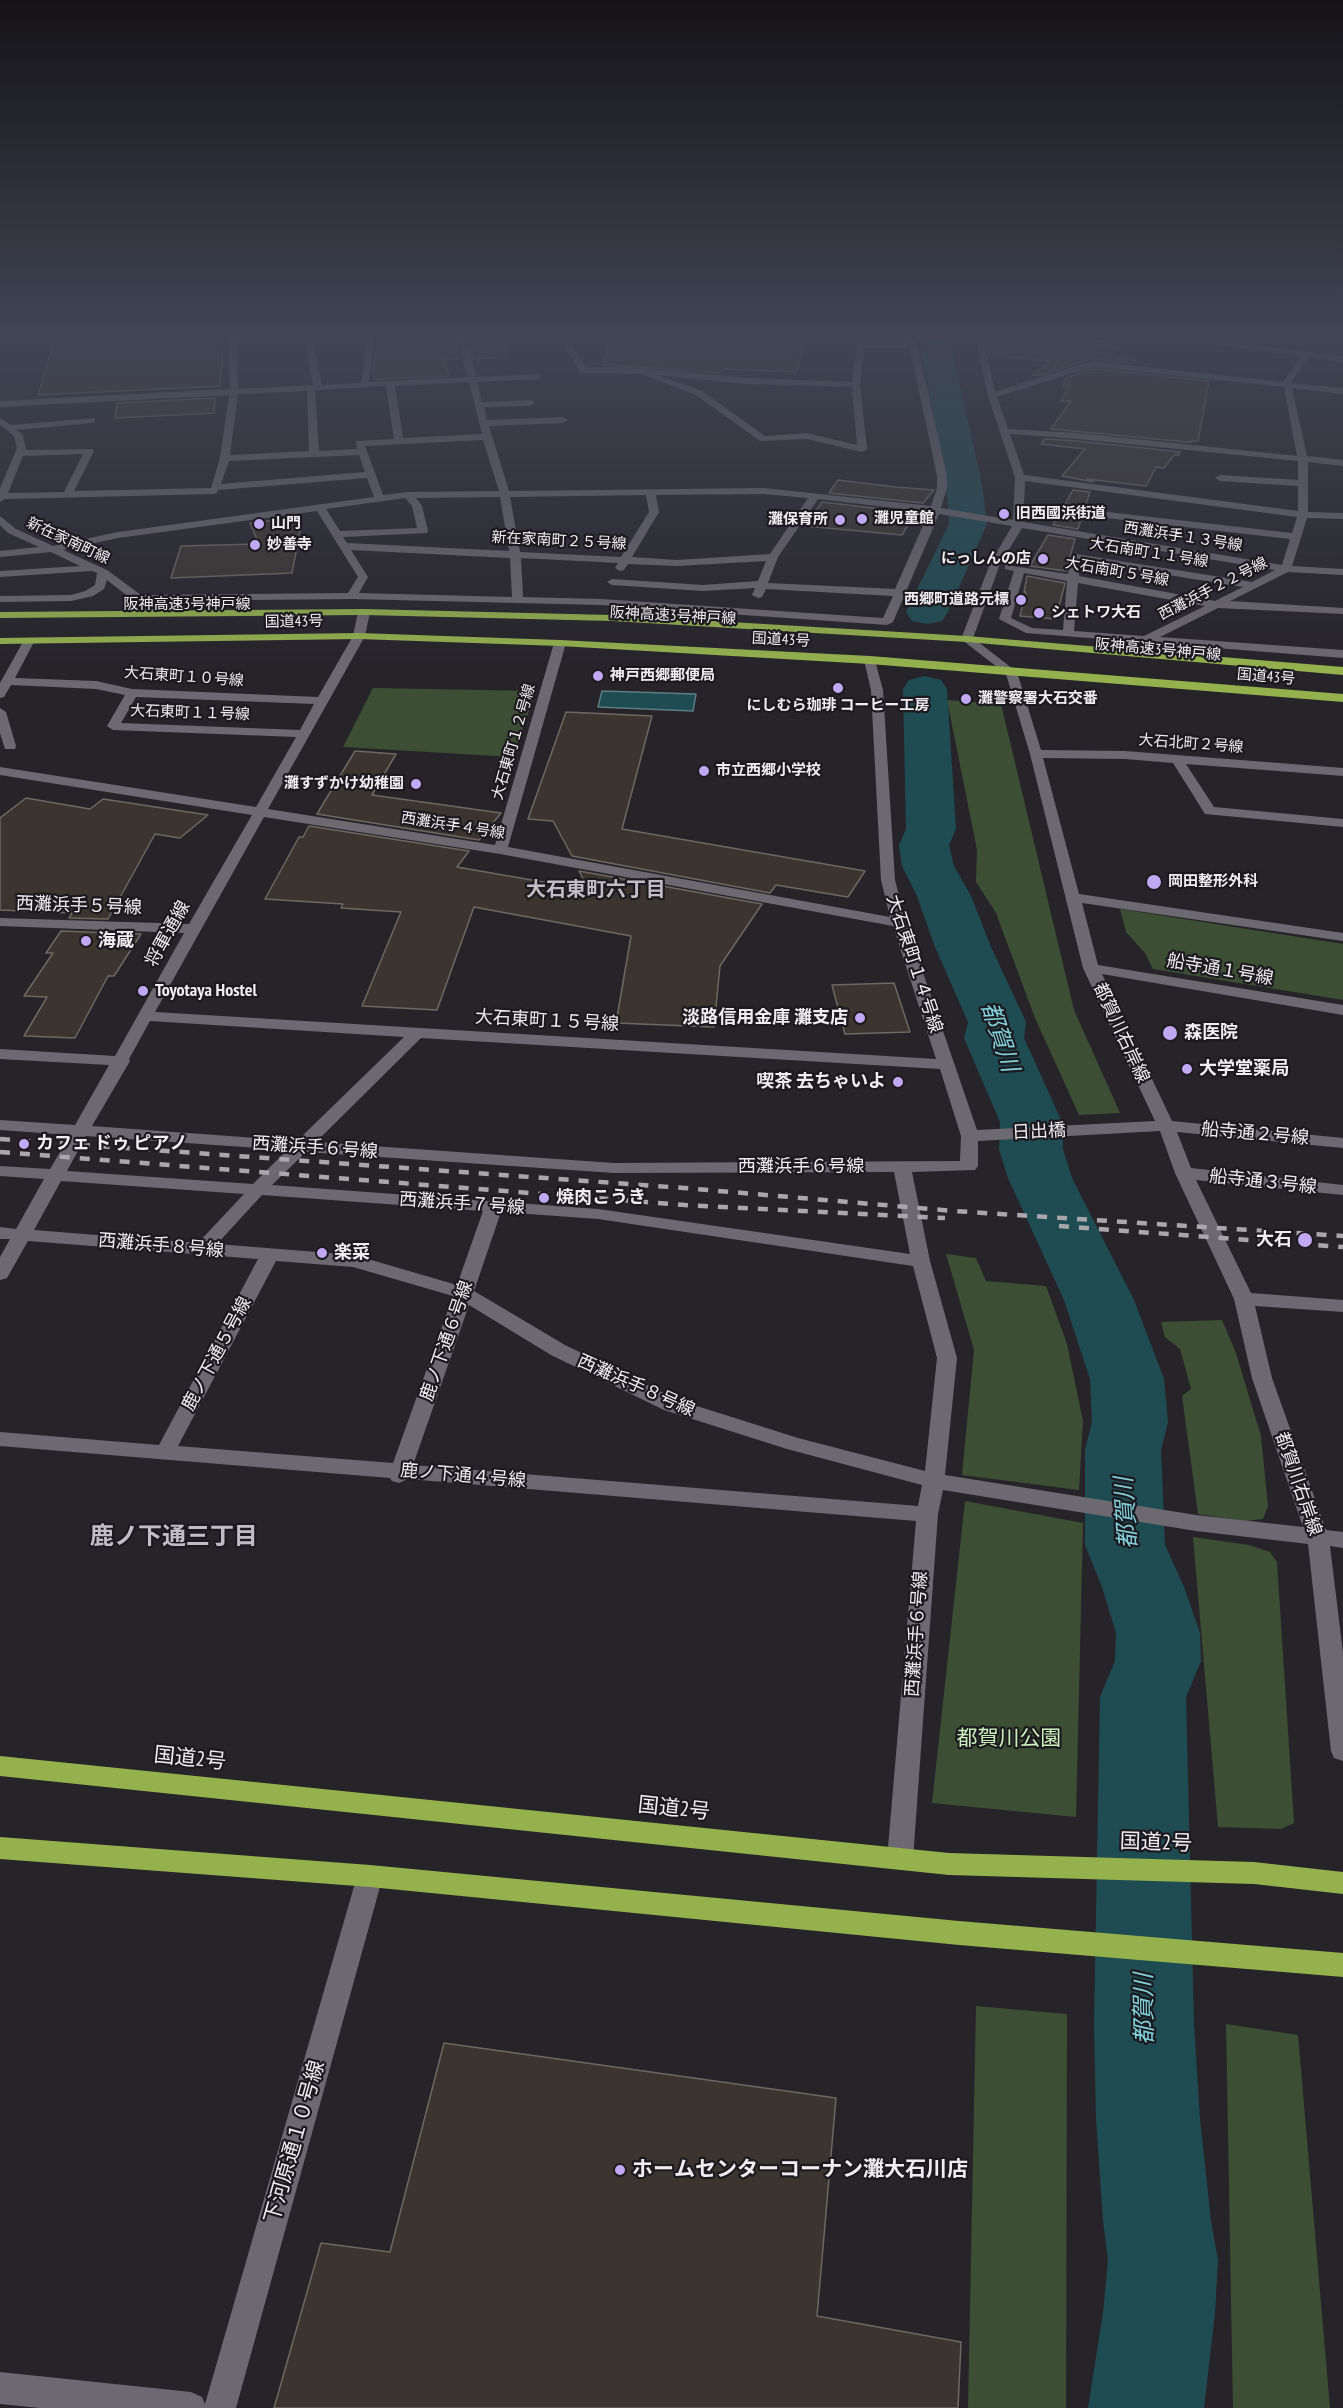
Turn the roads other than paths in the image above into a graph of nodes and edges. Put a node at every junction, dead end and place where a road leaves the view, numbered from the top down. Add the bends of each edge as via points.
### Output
1 (21, 444) edge
2 (227, 444) edge
3 (314, 444) edge
4 (359, 444) edge
5 (490, 444) edge
6 (842, 444) edge
7 (862, 444) edge
8 (935, 444) edge
9 (1008, 444) edge
10 (1095, 444) edge
11 (1300, 444) edge
12 (362, 452) junction
13 (20, 453) junction
14 (314, 454) junction
15 (225, 458) junction
16 (1303, 460) junction
17 (1343, 463) edge
18 (369, 475) junction
19 (1020, 477) junction
20 (1302, 483) junction
21 (651, 493) junction
22 (68, 494) junction
23 (408, 495) junction
24 (505, 495) junction
25 (815, 496) junction
26 (0, 497) edge
27 (379, 498) junction
28 (210, 503) junction
29 (1216, 505) junction
30 (1019, 508) junction
31 (321, 509) junction
32 (940, 511) junction
33 (1303, 515) junction
34 (1343, 516) edge
35 (0, 519) edge
36 (1018, 525) junction
37 (337, 534) junction
38 (1080, 535) junction
39 (1296, 537) junction
40 (344, 546) junction
41 (52, 549) junction
42 (0, 554) edge
43 (515, 554) junction
44 (773, 557) junction
45 (1076, 557) junction
46 (624, 560) junction
47 (995, 564) junction
48 (1286, 569) junction
49 (98, 570) junction
50 (1020, 570) junction
51 (1343, 573) edge
52 (0, 574) edge
53 (1072, 579) junction
54 (612, 582) junction
55 (762, 585) junction
56 (1253, 585) junction
57 (900, 593) junction
58 (352, 596) junction
59 (138, 598) junction
60 (0, 599) edge
61 (518, 599) junction
62 (601, 602) junction
63 (1215, 604) junction
64 (752, 611) junction
65 (152, 612) junction
66 (364, 612) junction
67 (1343, 612) edge
68 (0, 615) edge
69 (0, 622) edge
70 (1068, 634) junction
71 (0, 635) edge
72 (360, 636) junction
73 (967, 639) junction
74 (1145, 639) junction
75 (29, 640) junction
76 (0, 641) edge
77 (560, 643) junction
78 (1343, 654) edge
79 (870, 660) junction
80 (1343, 671) edge
81 (1011, 672) junction
82 (1343, 679) edge
83 (8, 681) junction
84 (1343, 691) edge
85 (132, 693) junction
86 (0, 695) edge
87 (1343, 698) edge
88 (322, 701) junction
89 (0, 712) edge
90 (304, 734) junction
91 (10, 746) dead end
92 (1036, 754) junction
93 (1177, 759) junction
94 (0, 771) edge
95 (1343, 772) edge
96 (260, 812) junction
97 (1343, 823) edge
98 (500, 850) junction
99 (1072, 897) junction
100 (0, 922) edge
101 (899, 923) junction
102 (193, 929) junction
103 (1343, 937) edge
104 (1091, 968) junction
105 (1343, 1010) edge
106 (145, 1016) junction
107 (417, 1033) junction
108 (0, 1054) edge
109 (122, 1061) junction
110 (947, 1065) junction
111 (0, 1125) edge
112 (1167, 1126) junction
113 (79, 1131) junction
114 (970, 1136) junction
115 (1343, 1143) edge
116 (902, 1166) junction
117 (0, 1171) edge
118 (1184, 1173) junction
119 (54, 1175) junction
120 (257, 1190) junction
121 (1343, 1190) edge
122 (494, 1207) junction
123 (0, 1233) edge
124 (21, 1235) junction
125 (202, 1249) junction
126 (270, 1255) junction
127 (921, 1261) junction
128 (0, 1274) edge
129 (464, 1293) junction
130 (1244, 1299) junction
131 (1343, 1306) edge
132 (0, 1439) edge
133 (165, 1452) junction
134 (400, 1473) junction
135 (934, 1480) junction
136 (927, 1514) junction
137 (1318, 1538) junction
138 (1343, 1540) edge
139 (1343, 1751) edge
140 (0, 1766) edge
141 (0, 1848) edge
142 (900, 1859) junction
143 (370, 1876) junction
144 (1343, 1883) edge
145 (1343, 1965) edge
146 (0, 2388) edge
147 (191, 2408) edge
148 (220, 2408) edge

1 - 13 street
2 - 15 street
3 - 14 street
4 - 12 street
5 - 24 street
6 - 7 street via 862,449
8 - 32 street via 942,476
9 - 19 street
10 - 29 street
11 - 16 street, 西灘浜手２２号線
12 - 14 street
12 - 18 street
13 - 22 street via 89,451
13 - 26 street
14 - 15 street
15 - 28 street
16 - 17 street
16 - 20 street, 西灘浜手２２号線
16 - 29 street
18 - 27 street
18 - 28 street
19 - 29 street
19 - 30 street
20 - 29 street
20 - 33 street, 西灘浜手２２号線
21 - 24 street, 西灘浜手１３号線
21 - 25 street, 西灘浜手１３号線 via 764,491
21 - 46 street via 654,512
22 - 26 street
22 - 28 street
23 - 24 street, 西灘浜手１３号線
23 - 27 street, 西灘浜手１３号線
23 - 37 street via 417,506 423,531
24 - 43 street
25 - 32 street, 西灘浜手１３号線
25 - 44 street
27 - 31 street, 西灘浜手１３号線
28 - 31 street, 西灘浜手１３号線
28 - 41 street via 118,535
29 - 30 street via 1081,512
29 - 33 street
29 - 38 street, 西灘浜手１３号線
29 - 39 street
29 - 48 street, 西灘浜手１３号線
30 - 36 street
31 - 37 street
32 - 36 street, 西灘浜手１３号線
32 - 57 street
33 - 34 street
33 - 39 street, 西灘浜手２２号線
35 - 41 street, 新在家南町線 via 12,531
36 - 38 street, 西灘浜手１３号線
36 - 47 street
37 - 40 street
38 - 45 street
39 - 48 street, 西灘浜手２２号線
40 - 43 street, 新在家南町２５号線
40 - 58 street via 363,577
41 - 42 street
41 - 49 street, 新在家南町線
43 - 46 street, 新在家南町２５号線
43 - 61 street
44 - 46 street, 新在家南町２５号線 via 677,563
44 - 55 street
45 - 53 street
45 - 56 street, 大石南町１１号線
46 - 54 street
47 - 50 street, 大石南町５号線
47 - 73 street
48 - 51 street, 西灘浜手１３号線
48 - 56 street, 西灘浜手２２号線
49 - 52 street
49 - 59 street, 新在家南町線
49 - 60 street via 100,587 89,594
50 - 53 street, 大石南町５号線
50 - 70 street via 1005,619 1030,631
53 - 63 street, 大石南町５号線
53 - 70 street
54 - 55 street via 703,588
54 - 62 street
55 - 57 street
55 - 64 street
56 - 63 street, 西灘浜手２２号線
57 - 64 street via 887,622
58 - 59 street
58 - 61 street
59 - 65 street, 新在家南町線
61 - 62 street
62 - 64 street
63 - 67 street, 大石南町５号線
63 - 74 street, 西灘浜手２２号線
65 - 66 highway, 国道43号
65 - 68 highway, 国道43号
66 - 72 street, 将軍通線
66 - 73 highway, 国道43号 via 612,618
69 - 82 highway, 阪神高速3号神戸線 via 293,621 571,626 868,643
70 - 74 street
71 - 84 highway, 阪神高速3号神戸線 via 288,632 562,638 875,655
72 - 75 highway, 国道43号
72 - 77 highway, 国道43号
72 - 88 street, 将軍通線
73 - 80 highway, 国道43号
73 - 81 street
74 - 78 street
75 - 76 highway, 国道43号
75 - 83 street
77 - 79 highway, 国道43号
77 - 98 street, 大石東町１２号線
79 - 81 highway, 国道43号
79 - 101 street, 大石東町１４号線 via 877,690 888,880
81 - 87 highway, 国道43号
81 - 92 street, 都賀川右岸線
83 - 85 street, 大石東町１０号線 via 96,685
83 - 86 street
85 - 88 street, 大石東町１０号線
85 - 90 street, 大石東町１１号線 via 113,726
88 - 90 street, 将軍通線
89 - 91 street
90 - 96 street, 将軍通線
92 - 93 street, 大石北町２号線
92 - 99 street, 都賀川右岸線
93 - 95 street, 大石北町２号線
93 - 97 street via 1210,812
94 - 96 street, 西灘浜手４号線
96 - 98 street, 西灘浜手４号線
96 - 102 street, 将軍通線
98 - 101 street, 西灘浜手４号線
99 - 103 street
99 - 104 street, 都賀川右岸線
100 - 102 street, 西灘浜手５号線
101 - 110 street, 大石東町１４号線
102 - 106 street, 将軍通線
104 - 105 street, 船寺通１号線
104 - 112 street, 都賀川右岸線
106 - 107 street, 大石東町１５号線
106 - 109 street, 将軍通線
107 - 110 street, 大石東町１５号線
107 - 120 street
108 - 109 street
109 - 113 street, 将軍通線
110 - 114 street, 大石東町１４号線
111 - 113 street, 西灘浜手６号線
112 - 114 street, 日出橋
112 - 115 street, 船寺通２号線
112 - 118 street, 都賀川右岸線
113 - 116 street, 西灘浜手６号線 via 614,1168
113 - 119 street, 将軍通線
114 - 116 street, 大石東町１４号線 via 969,1166
116 - 127 street, 西灘浜手６号線
117 - 119 street, 西灘浜手７号線
118 - 121 street, 船寺通３号線
118 - 130 street, 都賀川右岸線
119 - 120 street, 西灘浜手７号線
119 - 124 street, 将軍通線
120 - 122 street, 西灘浜手７号線
120 - 125 street
122 - 127 street, 西灘浜手７号線 via 598,1214
122 - 129 street, 鹿ノ下通６号線
123 - 124 street, 西灘浜手８号線
124 - 125 street, 西灘浜手８号線
124 - 128 street, 将軍通線
125 - 126 street, 西灘浜手８号線
126 - 129 street, 西灘浜手８号線 via 354,1262
126 - 133 street, 鹿ノ下通５号線
127 - 135 street, 西灘浜手６号線 via 947,1358
129 - 134 street, 鹿ノ下通６号線
129 - 135 street, 西灘浜手８号線 via 558,1350 671,1405 794,1444
130 - 131 street
130 - 137 street, 都賀川右岸線 via 1262,1378
132 - 133 street, 鹿ノ下通４号線
133 - 134 street, 鹿ノ下通４号線
134 - 136 street, 鹿ノ下通４号線
135 - 136 street, 西灘浜手６号線
135 - 137 street, 西灘浜手８号線 via 1196,1523
136 - 142 street, 西灘浜手６号線
137 - 138 street, 西灘浜手８号線
137 - 139 street, 都賀川右岸線
140 - 142 highway, 国道2号
141 - 143 highway
142 - 144 highway, 国道2号 via 1254,1874
143 - 145 highway via 959,1933
143 - 148 street, 下河原通１０号線
146 - 147 street

